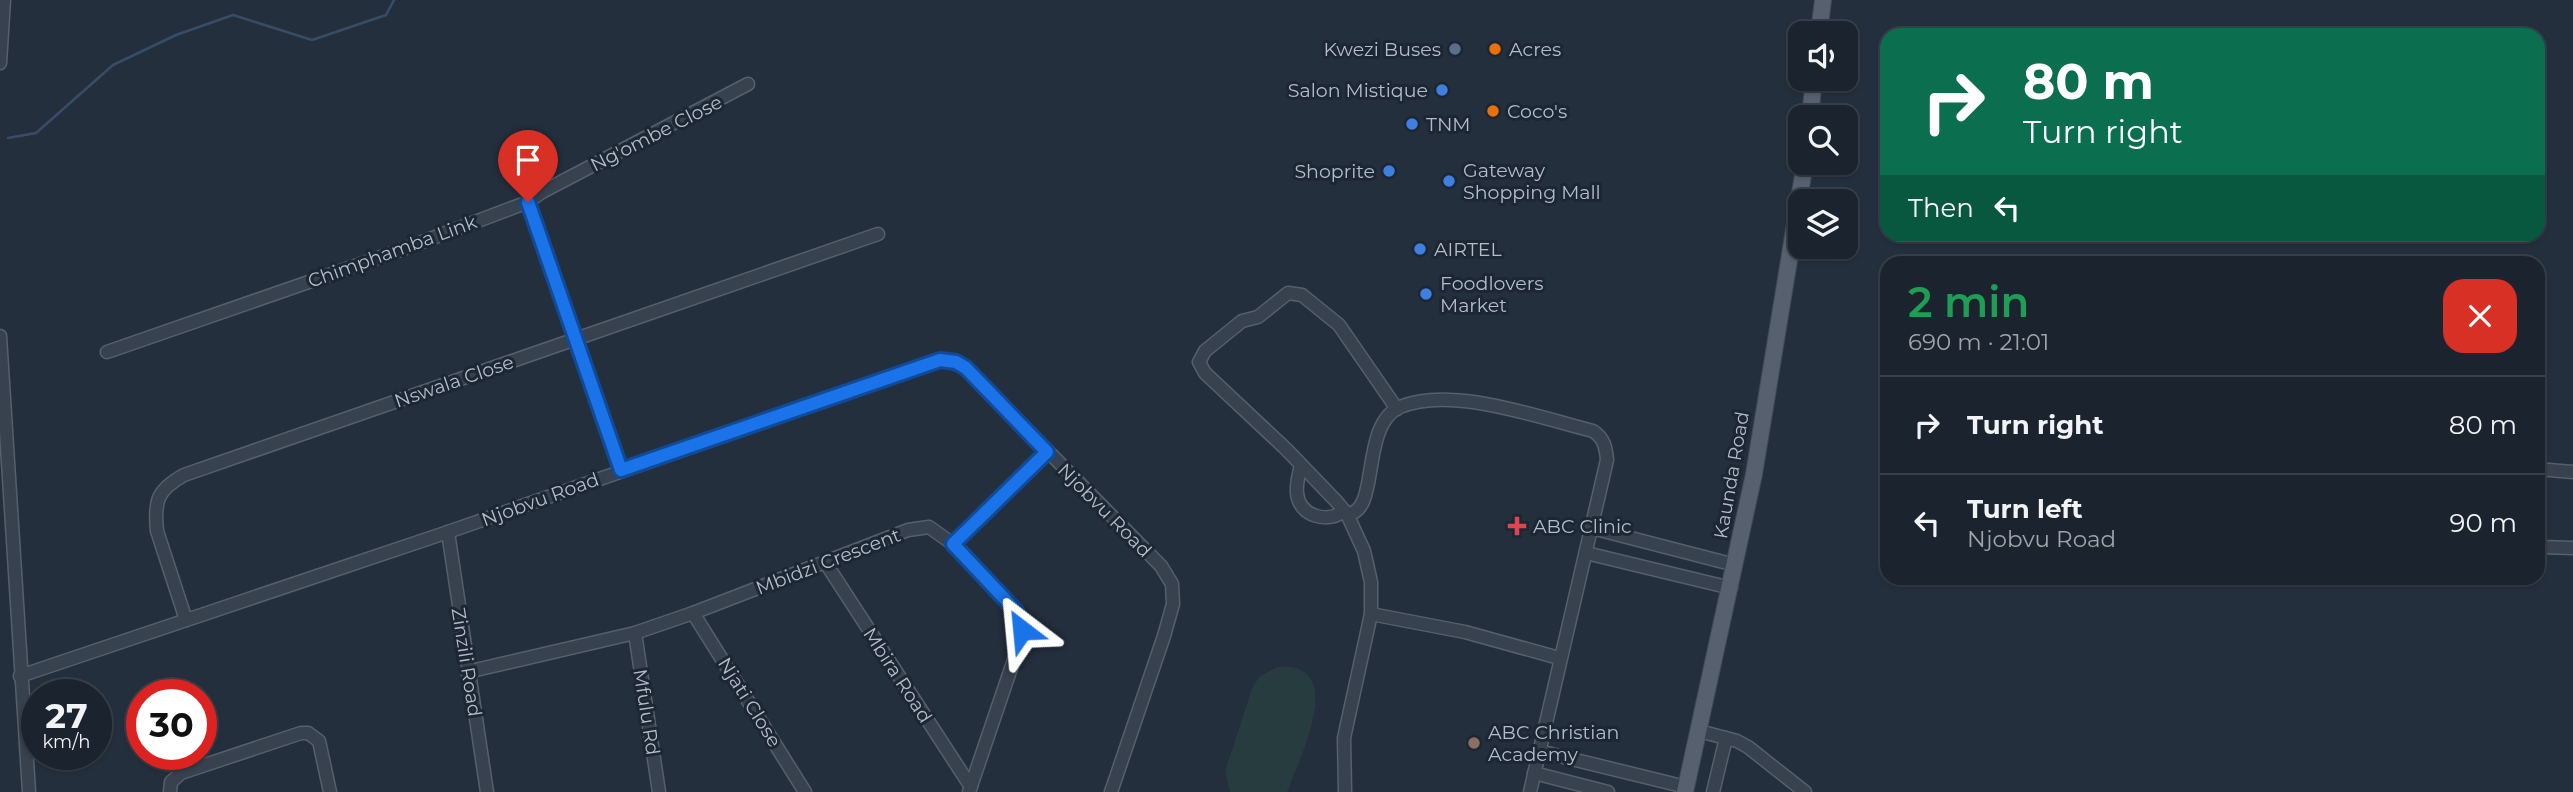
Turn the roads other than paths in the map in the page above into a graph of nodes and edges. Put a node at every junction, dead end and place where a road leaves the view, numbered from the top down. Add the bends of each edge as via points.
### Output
1 (4, 0) edge
2 (1823, 0) edge
3 (1820, 21) edge
4 (0, 63) edge
5 (748, 85) dead end
6 (1803, 175) edge
7 (528, 202) junction
8 (878, 234) dead end
9 (0, 336) edge
10 (576, 339) junction
11 (107, 352) dead end
12 (1397, 409) junction
13 (3, 438) edge
14 (1047, 452) junction
15 (1301, 465) junction
16 (621, 470) junction
17 (2545, 470) edge
18 (2573, 472) edge
19 (1346, 513) junction
20 (1592, 528) junction
21 (448, 532) junction
22 (953, 544) junction
23 (2545, 547) edge
24 (2573, 548) edge
25 (1586, 553) junction
26 (825, 562) junction
27 (1735, 565) junction
28 (1731, 588) junction
29 (693, 613) junction
30 (1371, 614) junction
31 (186, 620) junction
32 (635, 632) junction
33 (1559, 658) junction
34 (467, 672) junction
35 (20, 677) junction
36 (1699, 731) junction
37 (1726, 738) junction
38 (1539, 751) junction
39 (1534, 773) junction
40 (970, 790) edge
41 (1685, 790) edge
42 (29, 792) edge
43 (170, 792) edge
44 (330, 792) edge
45 (487, 792) edge
46 (659, 792) edge
47 (805, 792) edge
48 (1111, 792) edge
49 (1345, 792) edge
50 (1530, 792) edge
51 (1608, 792) edge
52 (1713, 792) edge
53 (1805, 792) edge

1 - 4 street
2 - 3 main road
5 - 7 street, Ng'ombe Close
6 - 27 main road, Kaunda Road
7 - 10 street
7 - 11 street, Chimphamba Link
8 - 10 street, Nswala Close
9 - 13 street
10 - 16 street
10 - 31 street, Nswala Close via 173,481 159,497 157,531
12 - 15 street via 1339,325 1303,295 1282,296 1258,317 1242,321 1205,351 1199,362
12 - 19 street via 1374,441 1361,508
12 - 20 street via 1459,399 1598,434 1607,460
13 - 35 street
14 - 16 street, Njobvu Road via 966,368 940,360
14 - 22 street
14 - 48 street, Njobvu Road via 1161,566 1174,591 1164,636
15 - 19 street
15 - 19 street via 1297,495 1303,508 1326,517
16 - 21 street, Njobvu Road
17 - 18 street
19 - 30 street via 1368,566
20 - 25 street
20 - 27 street
21 - 31 street, Njobvu Road
21 - 34 street, Zinzili Road
22 - 26 street, Mbidzi Crescent via 929,527 915,528
22 - 40 street, Mbidzi Crescent via 1016,611 1022,630
23 - 24 street
25 - 28 street
25 - 33 street
26 - 29 street, Mbidzi Crescent
26 - 40 street, Mbira Road
27 - 28 main road, Kaunda Road
28 - 36 main road, Kaunda Road
29 - 32 street, Mbidzi Crescent
29 - 47 street, Njati Close
30 - 33 street via 1465,632
30 - 49 street via 1344,738
31 - 35 street, Njobvu Road
32 - 34 street, Mbidzi Crescent
32 - 46 street, Mfulu Rd
33 - 38 street
34 - 45 street, Zinzili Road
35 - 42 street
36 - 37 street
36 - 41 main road, Kaunda Road
37 - 52 street
37 - 53 street via 1748,747
38 - 39 street
38 - 41 street
39 - 50 street
39 - 51 street
43 - 44 street via 171,782 181,773 308,733 319,741

